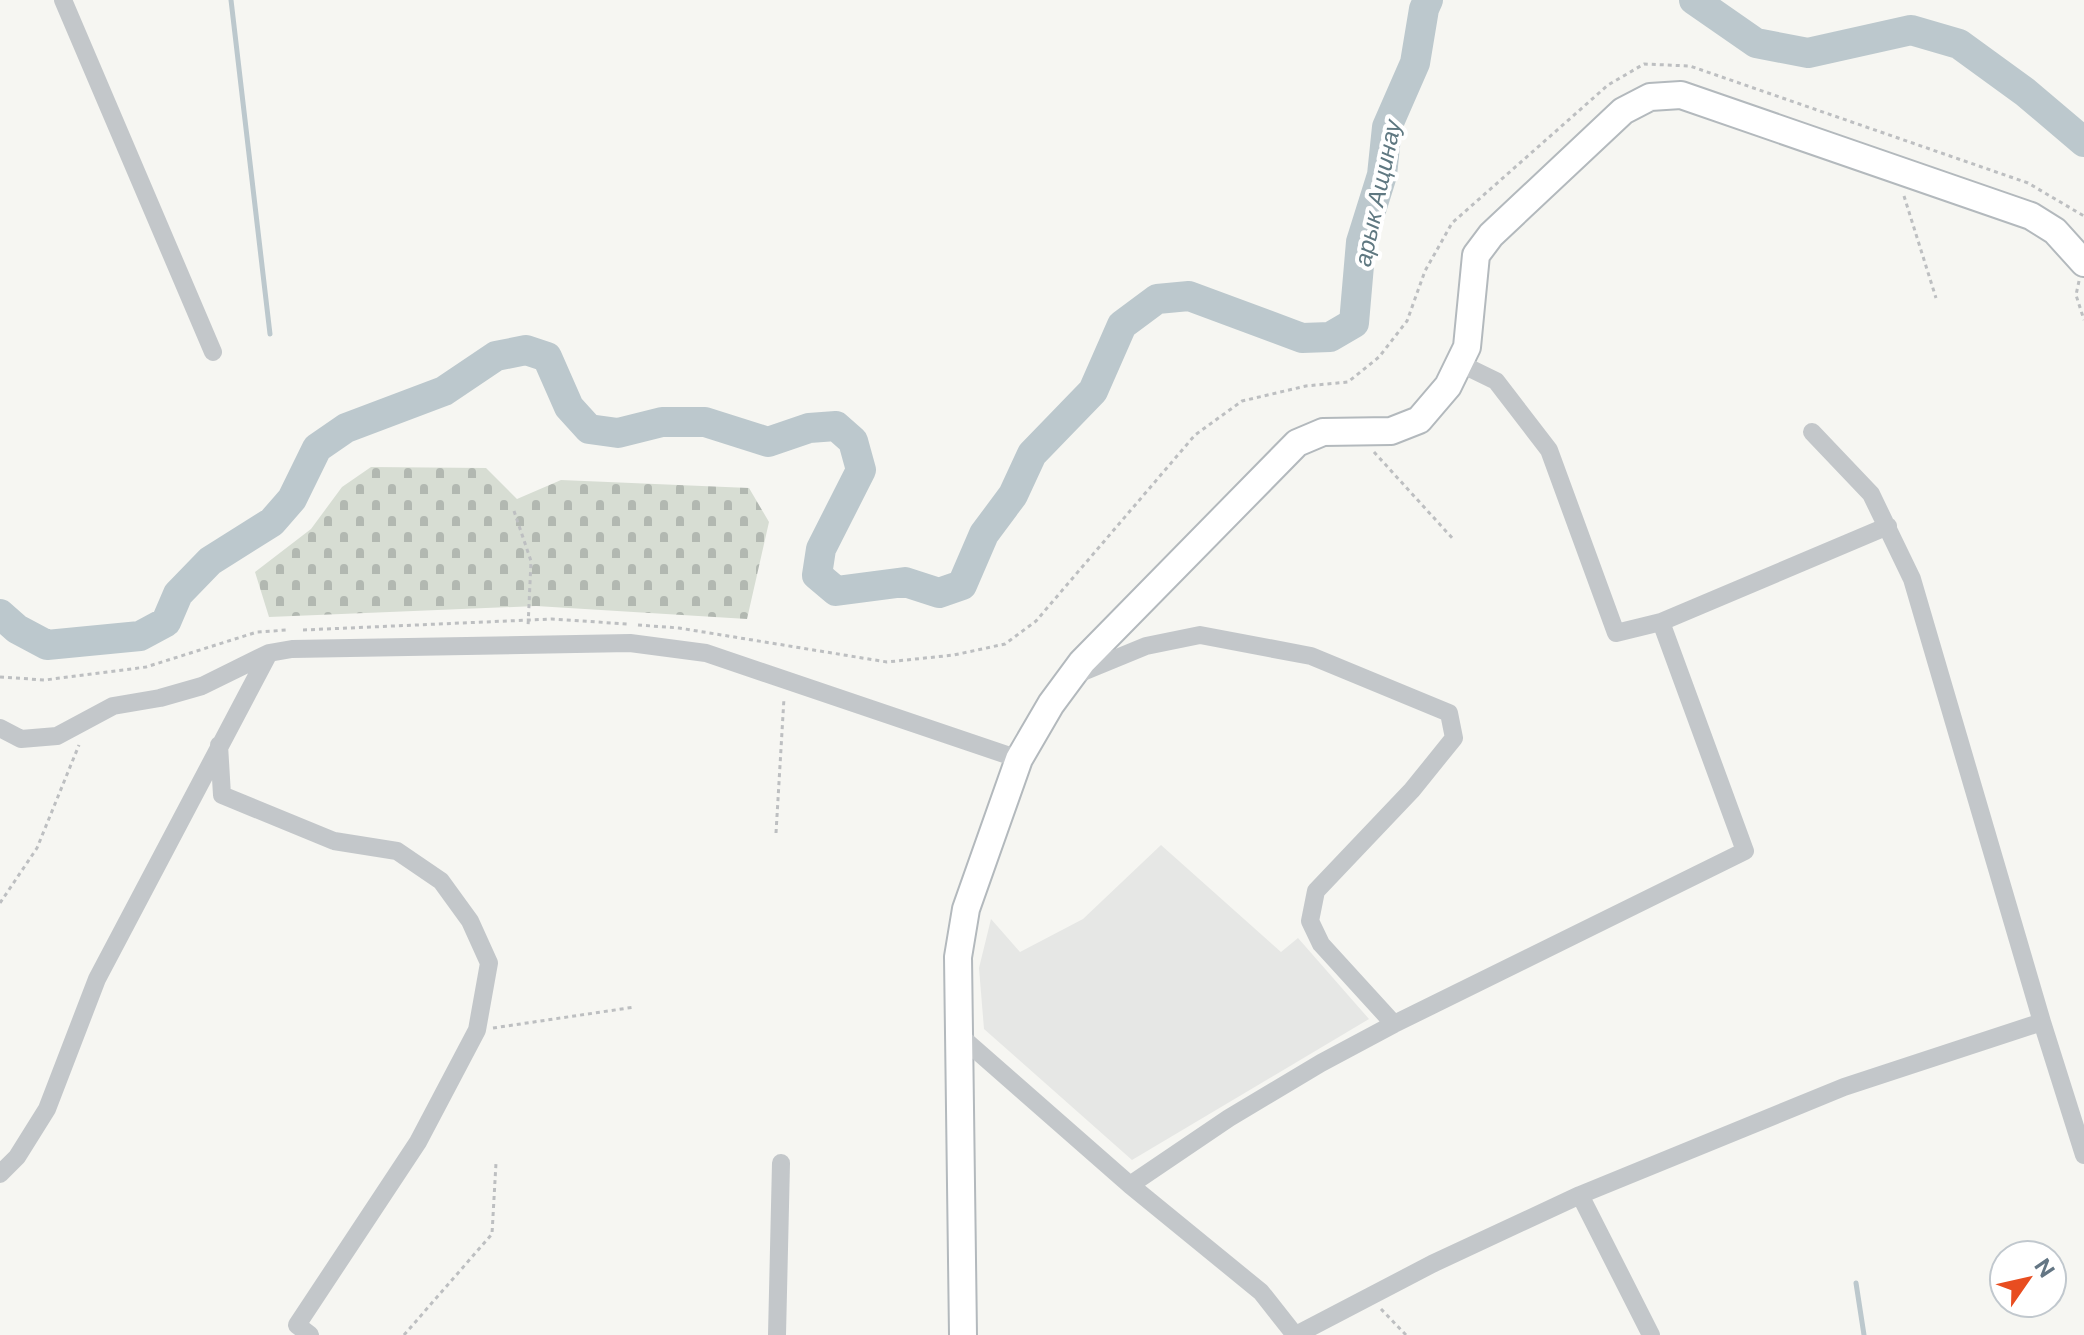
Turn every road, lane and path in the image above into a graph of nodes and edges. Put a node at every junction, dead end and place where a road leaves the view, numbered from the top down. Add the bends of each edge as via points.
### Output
1 (63, 0) edge
2 (1896, 170) junction
3 (2084, 216) edge
4 (2084, 262) edge
5 (1936, 298) dead end
6 (2084, 320) edge
7 (213, 352) dead end
8 (1459, 363) junction
9 (1356, 431) junction
10 (1812, 432) dead end
11 (514, 511) dead end
12 (1888, 526) junction
13 (1454, 540) dead end
14 (528, 620) junction
15 (1661, 622) junction
16 (529, 643) junction
17 (269, 653) junction
18 (0, 677) edge
19 (1070, 678) junction
20 (785, 679) junction
21 (89, 720) junction
22 (0, 728) edge
23 (219, 745) junction
24 (1019, 759) junction
25 (776, 833) dead end
26 (0, 903) edge
27 (635, 1007) dead end
28 (2042, 1022) junction
29 (1394, 1024) junction
30 (477, 1030) junction
31 (959, 1035) junction
32 (2084, 1155) edge
33 (496, 1163) dead end
34 (781, 1163) dead end
35 (0, 1174) edge
36 (1130, 1185) junction
37 (1580, 1195) junction
38 (1369, 1297) junction
39 (310, 1335) edge
40 (404, 1335) edge
41 (777, 1335) edge
42 (963, 1335) edge
43 (1296, 1335) edge
44 (1406, 1335) edge
45 (1651, 1335) edge

1 - 7 street
2 - 4 main road via 2031,216 2055,231
2 - 5 path
2 - 8 main road via 1681,95 1650,97 1623,111 1476,255 1467,347
3 - 14 path via 2028,183 1705,71 1644,64 1608,85 1452,223 1425,271 1407,321 1379,357 1348,382 1242,401 1195,435 1036,621 1005,644 887,662 679,628
4 - 6 path via 2076,295
8 - 9 main road via 1448,386 1419,420 1391,431
8 - 15 street via 1496,381 1549,450 1616,633
9 - 13 path
9 - 19 main road via 1323,432 1297,443
10 - 12 street via 1871,494
11 - 14 path via 531,561
12 - 15 street
12 - 28 street via 1912,579
14 - 16 path
14 - 18 path via 257,632 146,667 45,680
15 - 29 street via 1745,851
16 - 17 street
16 - 20 street via 630,643 706,653
17 - 21 street via 202,686 113,706
17 - 23 street
19 - 24 main road
19 - 29 street via 1146,646 1200,635 1311,656 1449,713 1454,738 1316,891 1310,921 1321,944
20 - 24 street
20 - 25 path
21 - 22 street via 57,736 21,739
21 - 26 path via 37,848
23 - 30 street via 222,795 334,841 397,851 441,881 470,921 489,963
23 - 35 street via 97,979 47,1109
24 - 31 main road via 966,909 958,957
27 - 30 path
28 - 32 street
28 - 37 street via 1844,1087
29 - 36 street via 1229,1118
30 - 39 street via 418,1142 297,1325
31 - 36 street
31 - 42 main road
33 - 40 path via 492,1234
34 - 41 street
36 - 43 street via 1261,1292
37 - 38 street
37 - 45 street
38 - 43 street
38 - 44 path

